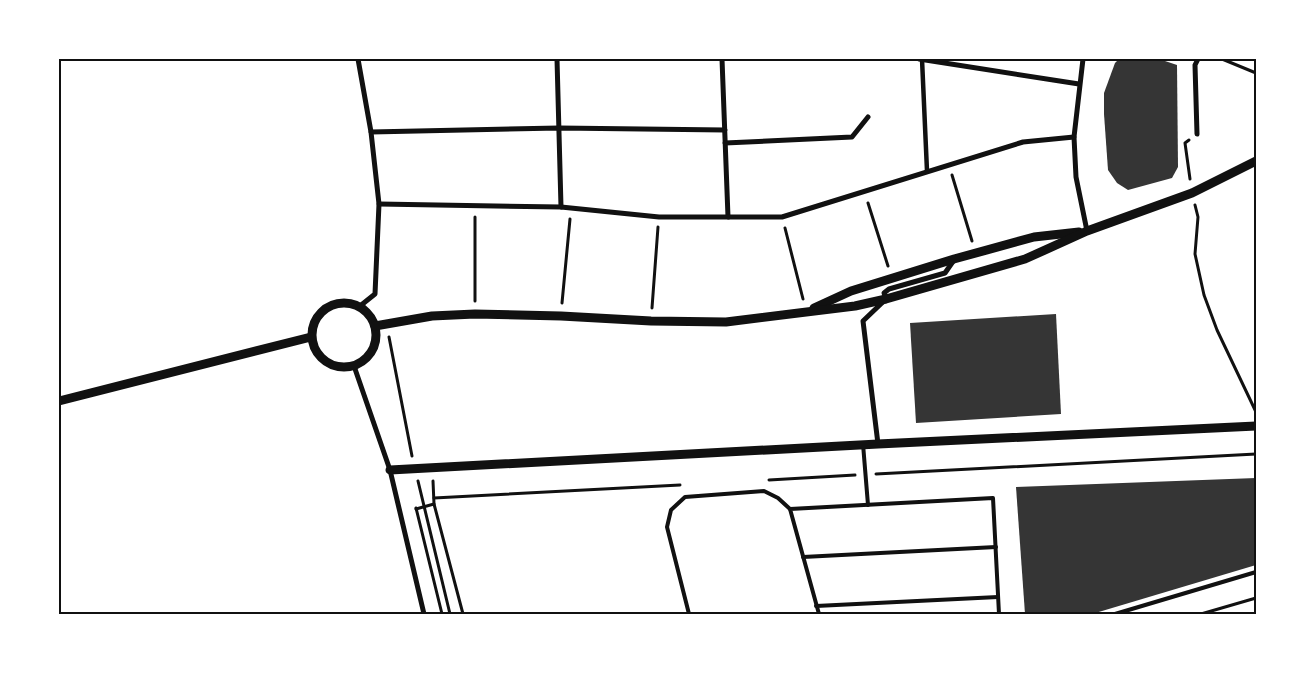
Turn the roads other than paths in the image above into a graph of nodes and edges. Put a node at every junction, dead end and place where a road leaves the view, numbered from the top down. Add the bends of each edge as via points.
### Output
1 (358, 59) edge
2 (557, 59) edge
3 (722, 59) edge
4 (921, 59) edge
5 (1083, 59) edge
6 (1198, 59) edge
7 (1079, 84) junction
8 (868, 117) dead end
9 (559, 128) junction
10 (725, 130) junction
11 (371, 132) junction
12 (1196, 134) road end
13 (1074, 137) junction
14 (725, 143) junction
15 (1256, 161) edge
16 (927, 171) junction
17 (379, 204) junction
18 (561, 207) junction
19 (728, 217) junction
20 (1087, 231) junction
21 (954, 260) junction
22 (886, 299) junction
23 (360, 306) junction
24 (806, 312) junction
25 (375, 326) junction
26 (311, 337) junction
27 (354, 366) junction
28 (59, 401) edge
29 (1256, 426) edge
30 (863, 444) junction
31 (878, 444) junction
32 (390, 470) junction
33 (868, 504) junction
34 (790, 509) junction
35 (996, 547) junction
36 (803, 557) junction
37 (1256, 572) edge
38 (998, 597) junction
39 (816, 606) junction
40 (424, 614) edge
41 (689, 614) edge
42 (819, 614) edge
43 (999, 614) edge
44 (1116, 614) edge

1 - 11 street
2 - 9 street
3 - 10 street
4 - 7 street
4 - 16 street
5 - 7 street
6 - 12 street via 1195,65
7 - 13 street
8 - 14 street via 852,137
9 - 10 street
9 - 11 street
9 - 18 street
10 - 14 street
11 - 17 street
13 - 16 street via 1023,142
13 - 20 street via 1076,177
14 - 19 street
15 - 20 street via 1192,193
16 - 19 street via 782,217
17 - 18 street
17 - 23 street via 375,294
18 - 19 street via 659,217
20 - 21 street via 1034,237
20 - 22 street via 1026,259
21 - 22 street via 945,273 889,289 884,293
21 - 24 street via 851,291
22 - 24 street
22 - 31 street via 863,321
23 - 25 street via 370,315
23 - 26 street via 349,302 336,303 324,309 315,319
24 - 25 street via 726,322 476,314 432,316
25 - 27 street via 372,350 365,360
26 - 27 street via 319,356 329,364
26 - 28 street
27 - 32 street
29 - 31 street
30 - 31 street
30 - 32 street
30 - 33 lane
32 - 40 street
33 - 34 lane
33 - 35 lane via 993,498
34 - 36 lane
34 - 41 lane via 764,491 685,497 671,510 667,527
35 - 36 lane
35 - 38 lane
36 - 39 lane
37 - 44 lane
38 - 39 lane
38 - 43 lane
39 - 42 lane

